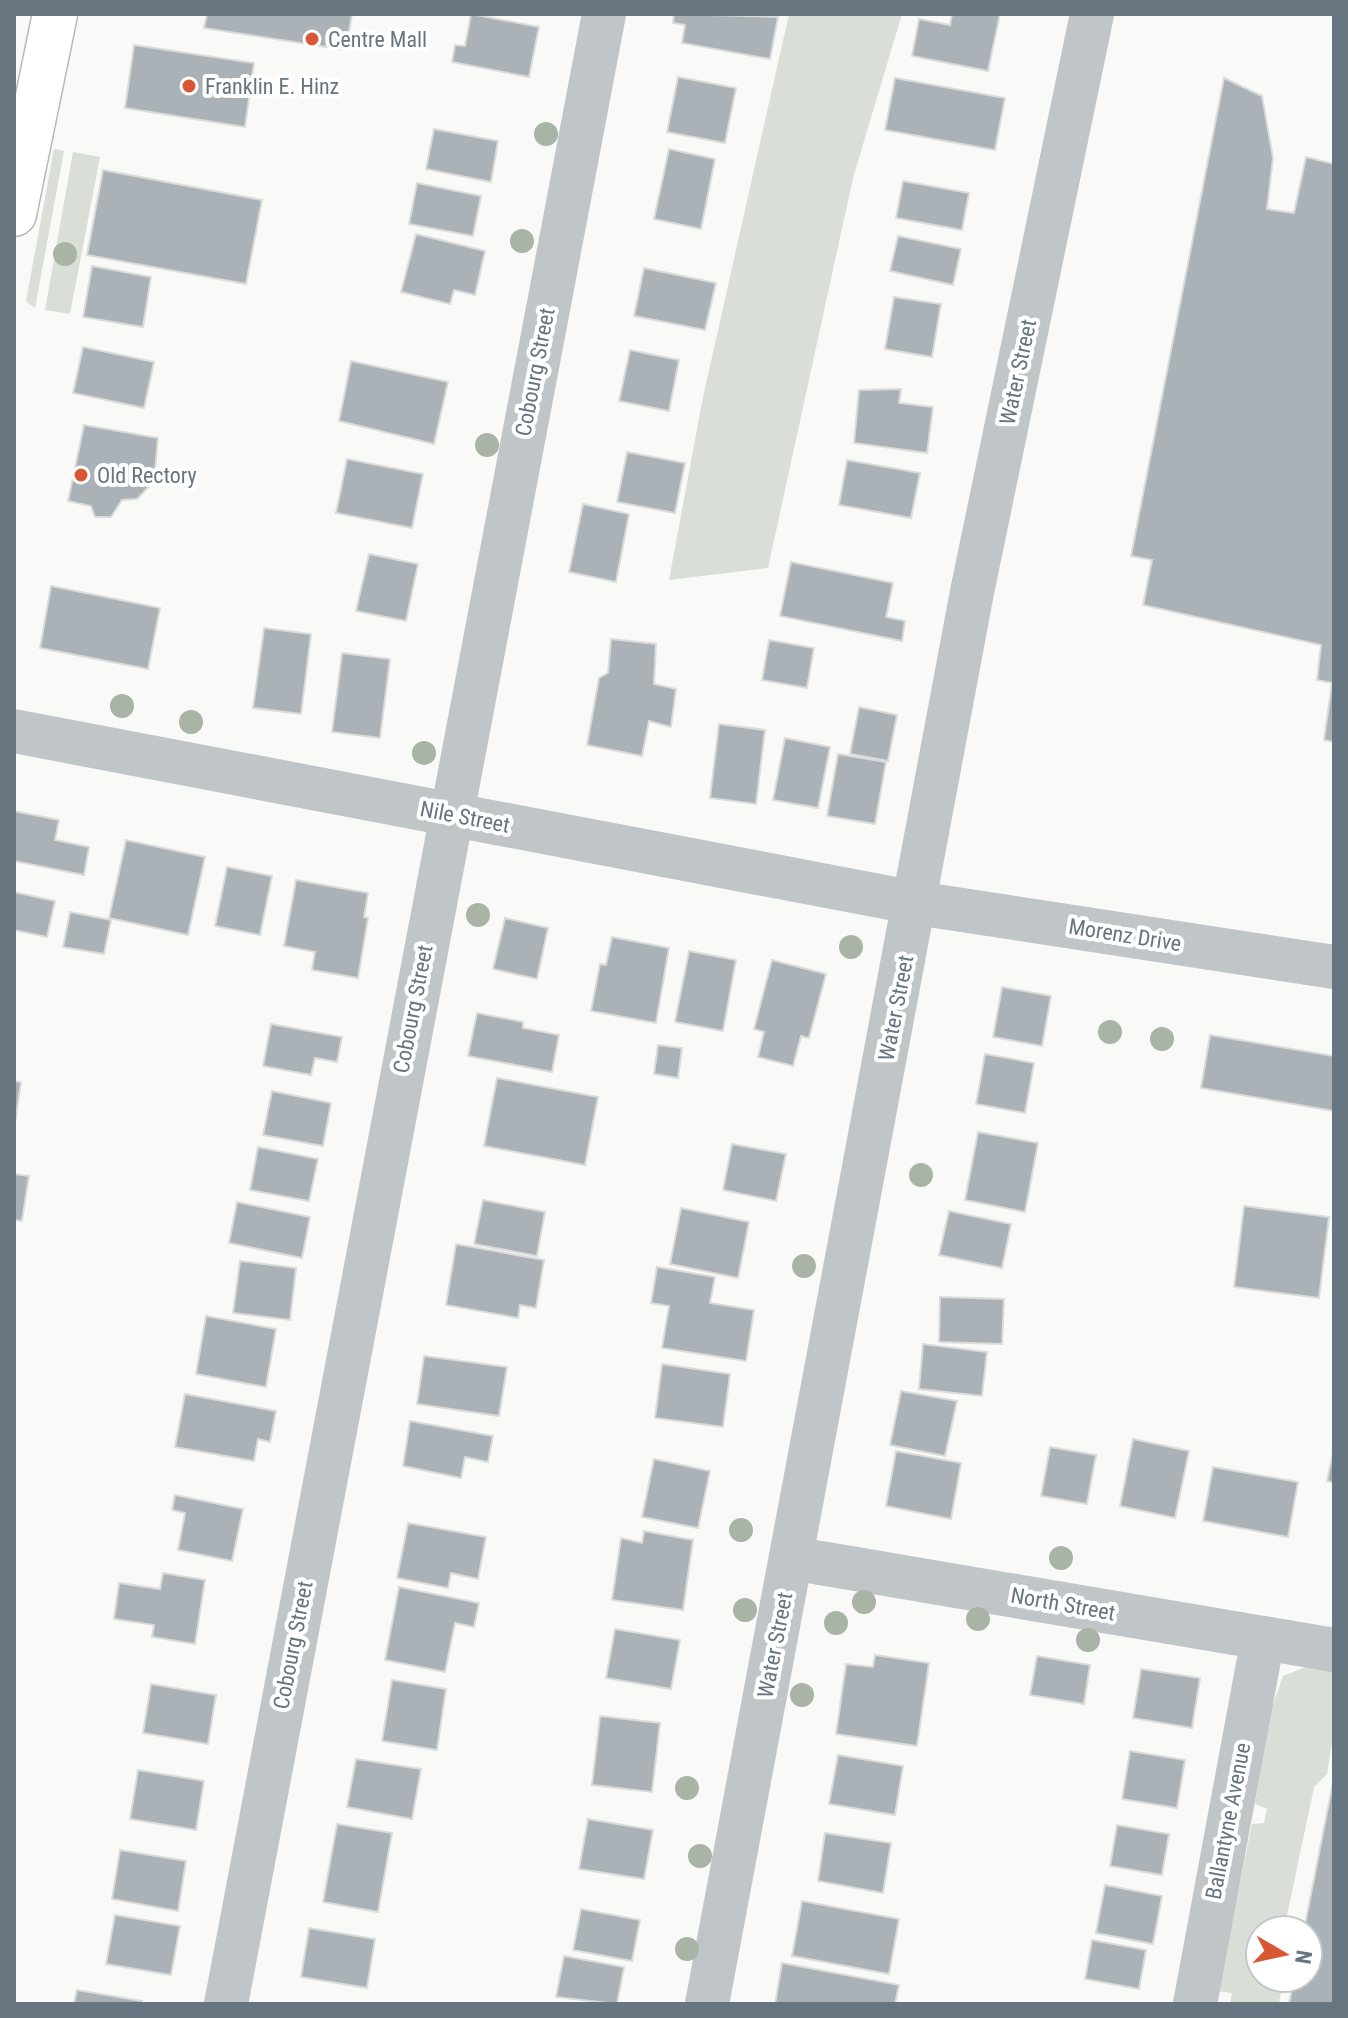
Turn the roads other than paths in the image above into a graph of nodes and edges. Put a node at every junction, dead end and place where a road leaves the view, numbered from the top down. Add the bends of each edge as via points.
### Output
1 (55, 14) edge
2 (604, 14) edge
3 (1092, 14) edge
4 (15, 202) edge
5 (14, 731) edge
6 (449, 814) junction
7 (916, 903) junction
8 (1334, 967) edge
9 (791, 1558) junction
10 (1263, 1638) junction
11 (1334, 1650) edge
12 (226, 2004) edge
13 (707, 2004) edge
14 (1195, 2004) edge

1 - 4 main road
2 - 6 street, Cobourg Street
3 - 7 street, Water Street via 972,592
5 - 6 street, Nile Street
6 - 7 street, Nile Street
6 - 12 street, Cobourg Street
7 - 8 street, Morenz Drive
7 - 9 street, Water Street
9 - 10 street, North Street
9 - 13 street, Water Street
10 - 11 street, North Street
10 - 14 street, Ballantyne Avenue

